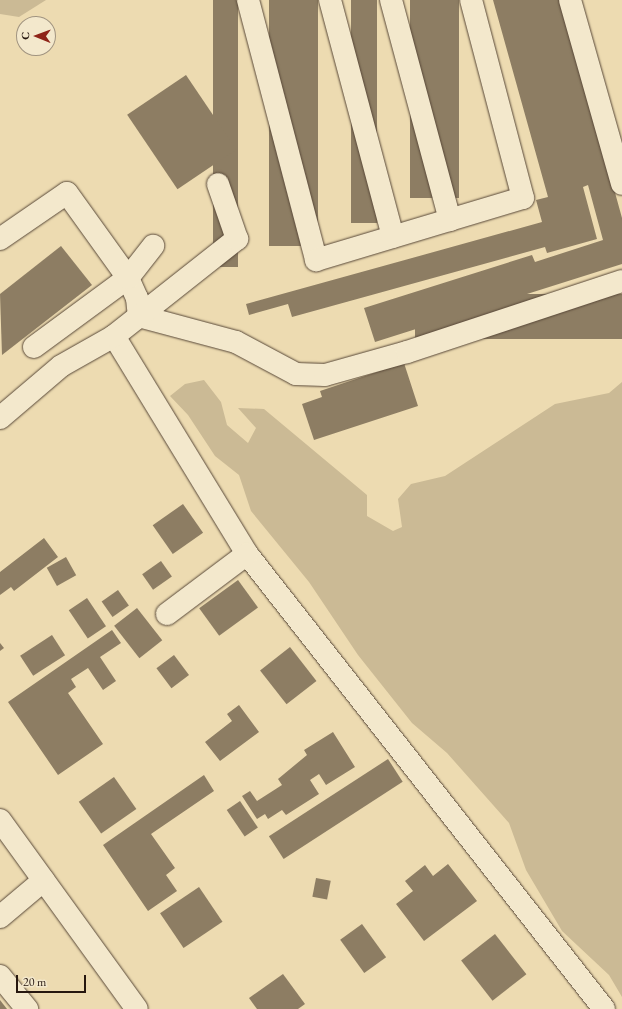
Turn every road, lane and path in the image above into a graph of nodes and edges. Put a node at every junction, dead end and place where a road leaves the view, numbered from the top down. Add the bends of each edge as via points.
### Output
1 (248, 0) edge
2 (330, 0) edge
3 (391, 0) edge
4 (471, 0) edge
5 (570, 0) edge
6 (218, 184) dead end
7 (622, 184) edge
8 (450, 220) junction
9 (393, 237) junction
10 (0, 238) edge
11 (153, 246) dead end
12 (128, 278) junction
13 (622, 281) edge
14 (139, 316) junction
15 (114, 336) junction
16 (34, 347) dead end
17 (0, 418) edge
18 (247, 554) junction
19 (167, 614) dead end
20 (0, 820) edge
21 (44, 880) junction
22 (0, 917) edge
23 (0, 976) edge
24 (27, 1009) edge
25 (137, 1009) edge
26 (604, 1009) edge

1 - 9 street via 316,260
2 - 9 street
3 - 8 street
4 - 8 street via 523,198
5 - 7 street
6 - 14 street via 236,239
8 - 9 street
10 - 12 street via 68,193
11 - 12 street
12 - 14 street via 137,298
12 - 16 street
13 - 14 street via 407,352 325,375 296,374 236,342
14 - 15 street
15 - 17 street via 61,366
15 - 18 street
18 - 19 street
18 - 26 street
20 - 21 street
21 - 22 street
21 - 25 street
23 - 24 street

